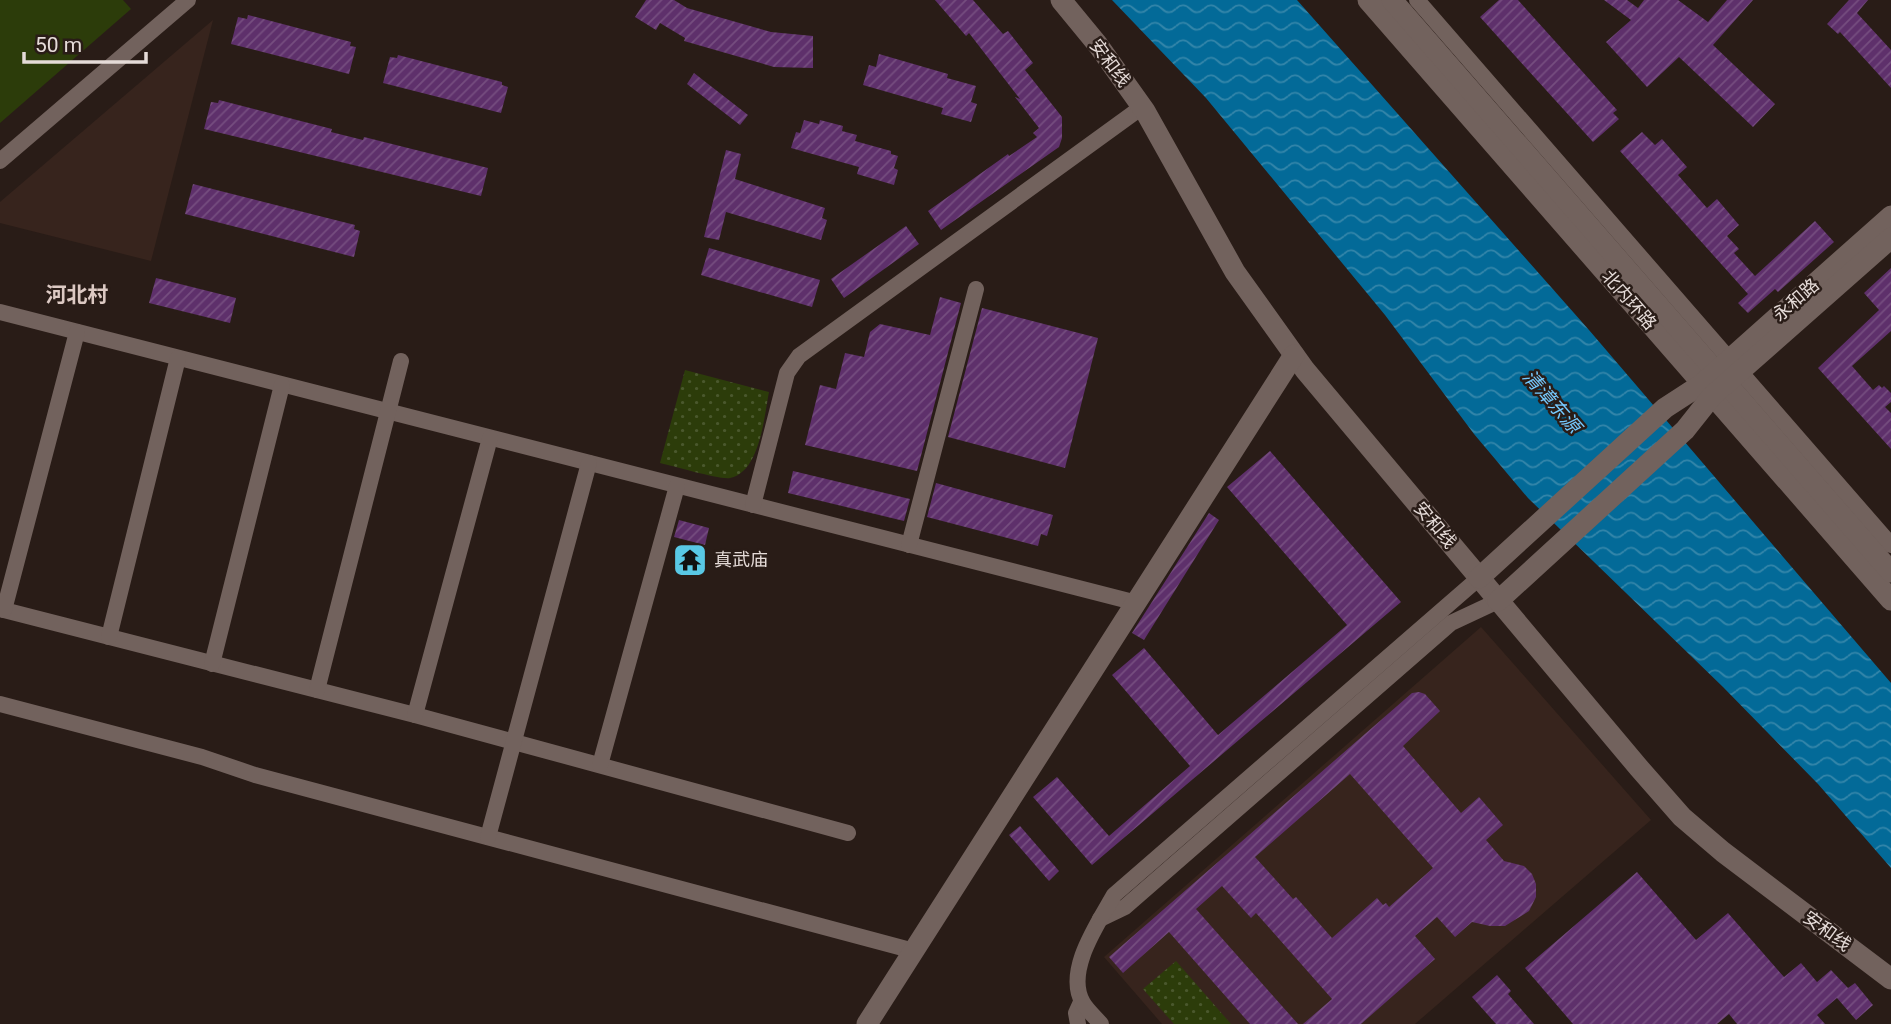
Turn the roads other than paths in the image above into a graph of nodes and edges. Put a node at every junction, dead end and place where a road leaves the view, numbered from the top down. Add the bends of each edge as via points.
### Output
1 (188, 0) edge
2 (1061, 0) edge
3 (1368, 0) edge
4 (1392, 0) edge
5 (1417, 0) edge
6 (1142, 107) junction
7 (0, 161) edge
8 (1891, 216) edge
9 (1891, 238) edge
10 (976, 289) dead end
11 (0, 312) edge
12 (77, 332) junction
13 (1294, 355) junction
14 (178, 358) junction
15 (401, 361) dead end
16 (1721, 378) junction
17 (282, 385) junction
18 (388, 412) junction
19 (489, 438) junction
20 (589, 463) junction
21 (677, 486) junction
22 (753, 505) junction
23 (909, 545) junction
24 (1891, 545) edge
25 (1891, 572) edge
26 (1479, 578) junction
27 (1891, 600) edge
28 (1498, 601) junction
29 (1137, 603) junction
30 (2, 610) edge
31 (109, 637) junction
32 (212, 664) junction
33 (317, 690) junction
34 (0, 704) edge
35 (415, 715) junction
36 (514, 741) junction
37 (600, 765) junction
38 (848, 833) dead end
39 (488, 837) junction
40 (1100, 919) junction
41 (914, 951) junction
42 (1891, 979) edge
43 (1082, 1002) junction
44 (867, 1024) edge
45 (1078, 1024) edge
46 (1101, 1024) edge

1 - 7 street
2 - 6 main road, 安和线
3 - 16 main road, 北内环路
4 - 16 main road, 北内环路
5 - 16 street
6 - 13 main road, 安和线 via 1235,272
6 - 22 street via 799,356 787,373
8 - 16 main road, 永和路
9 - 16 main road, 永和路
10 - 23 street
11 - 12 street
12 - 14 street
12 - 30 street
13 - 26 main road, 安和线
13 - 29 main road
14 - 17 street
14 - 31 street
15 - 18 street
16 - 24 street
16 - 25 main road, 北内环路
16 - 26 main road via 1665,408
16 - 27 main road, 北内环路
16 - 28 main road via 1685,430
17 - 18 street
17 - 32 street
18 - 19 street
18 - 33 street
19 - 20 street
19 - 35 street
20 - 21 street
20 - 36 street
21 - 22 street
21 - 37 street
22 - 23 street
23 - 29 street
26 - 28 main road, 安和线
26 - 40 street via 1114,894
28 - 40 street via 1451,623 1125,906
28 - 42 main road, 安和线 via 1682,817 1760,883
29 - 41 main road
30 - 31 street
31 - 32 street
32 - 33 street
33 - 35 street
34 - 39 street
35 - 36 street
36 - 37 street
36 - 39 street
37 - 38 street
39 - 41 street
40 - 43 street via 1081,960 1078,983
41 - 44 main road
43 - 45 street via 1076,1013
43 - 46 street

